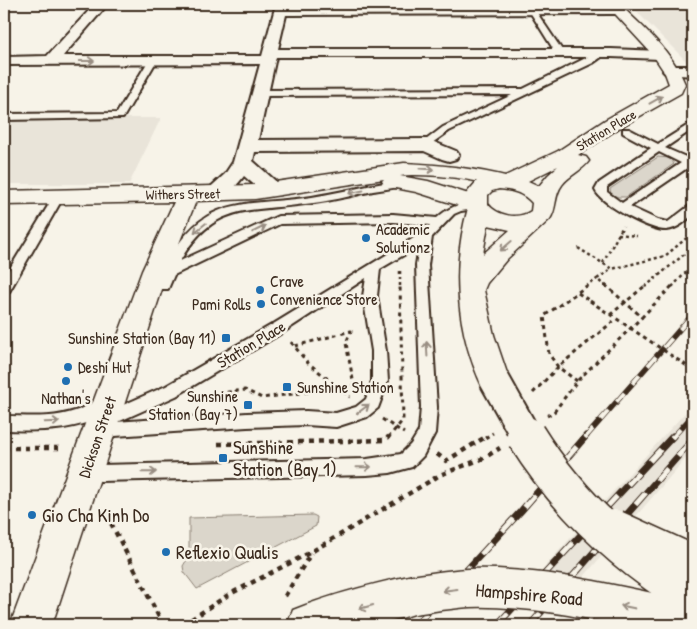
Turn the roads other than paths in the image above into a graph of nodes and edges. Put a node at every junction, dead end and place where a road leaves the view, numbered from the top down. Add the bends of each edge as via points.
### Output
1 (102, 4) edge
2 (281, 7) edge
3 (530, 7) edge
4 (615, 7) edge
5 (656, 50) junction
6 (560, 53) junction
7 (607, 53) junction
8 (269, 56) junction
9 (153, 60) junction
10 (4, 61) edge
11 (51, 61) junction
12 (682, 71) edge
13 (524, 92) junction
14 (260, 94) junction
15 (4, 117) edge
16 (693, 125) edge
17 (619, 128) junction
18 (425, 145) junction
19 (658, 148) junction
20 (245, 154) junction
21 (449, 155) dead end
22 (691, 163) edge
23 (361, 177) junction
24 (404, 183) junction
25 (506, 183) junction
26 (274, 190) junction
27 (200, 194) junction
28 (59, 196) junction
29 (4, 198) edge
30 (478, 206) junction
31 (623, 207) junction
32 (693, 208) edge
33 (543, 210) junction
34 (441, 222) junction
35 (426, 236) junction
36 (374, 268) junction
37 (159, 277) junction
38 (472, 288) junction
39 (4, 289) edge
40 (143, 344) dead end
41 (118, 408) junction
42 (4, 423) edge
43 (100, 473) junction
44 (583, 510) junction
45 (693, 565) edge
46 (693, 598) edge
47 (297, 610) edge
48 (693, 621) edge
49 (31, 625) edge
50 (49, 625) edge

1 - 11 street
2 - 3 street
2 - 8 street, Dickson Street
3 - 4 street
3 - 6 lane
4 - 5 main road
5 - 7 street
5 - 12 main road
6 - 7 street
6 - 8 street
7 - 13 lane
8 - 9 street
8 - 14 street, Dickson Street
11 -> 9 street
9 - 15 lane via 120,116
10 - 11 street
12 - 17 main road, Station Place via 692,85 686,98
13 - 14 lane
13 - 18 lane via 446,129
14 - 20 street, Dickson Street
16 - 19 lane
17 - 19 lane
17 - 25 main road, Station Place
17 - 33 main road, Station Place via 558,176 546,192
18 - 20 street
18 - 21 street
19 - 22 lane
19 - 31 lane via 601,187 604,197
20 - 26 street via 251,172
20 - 27 street, Dickson Street via 232,178
22 - 31 lane
23 - 24 main road, Withers Street
23 -> 25 main road, Withers Street via 397,169 426,169 478,175
23 - 26 main road, Withers Street
24 - 30 main road, Withers Street
24 -> 37 lane via 335,197 225,211 193,234
25 - 30 main road via 481,188 475,197
25 - 33 main road via 532,191 540,199
26 - 27 main road, Withers Street
27 - 28 main road, Withers Street
27 - 37 main road, Dickson Street
28 - 29 main road, Withers Street
28 - 39 lane
30 - 33 main road via 492,218 509,223 526,223 536,219
30 - 34 lane, Station Place via 453,210
30 - 38 main road via 470,257
31 - 32 lane via 663,227 671,225
33 -> 38 main road via 533,225 498,253
34 - 35 lane, Station Place
37 -> 34 lane via 278,220 396,218
35 - 36 lane, Station Place
43 -> 35 lane via 367,467 406,460 422,444 428,424 426,311 422,278
36 - 41 lane, Station Place via 160,396
41 -> 36 lane via 248,420 336,420 361,412 372,402 380,381 379,351 370,296
37 - 40 lane
37 - 41 main road, Dickson Street
38 - 44 main road, bridge via 479,333 494,379 526,437
42 -> 41 lane, Station Place via 54,423 77,419 94,410
41 - 43 lane
41 - 49 main road, Dickson Street
43 - 50 lane
44 - 45 main road, bridge via 611,527
44 - 46 main road, bridge via 641,563
48 -> 47 main road, Hampshire Road, bridge via 540,592 469,588 413,595 368,606

